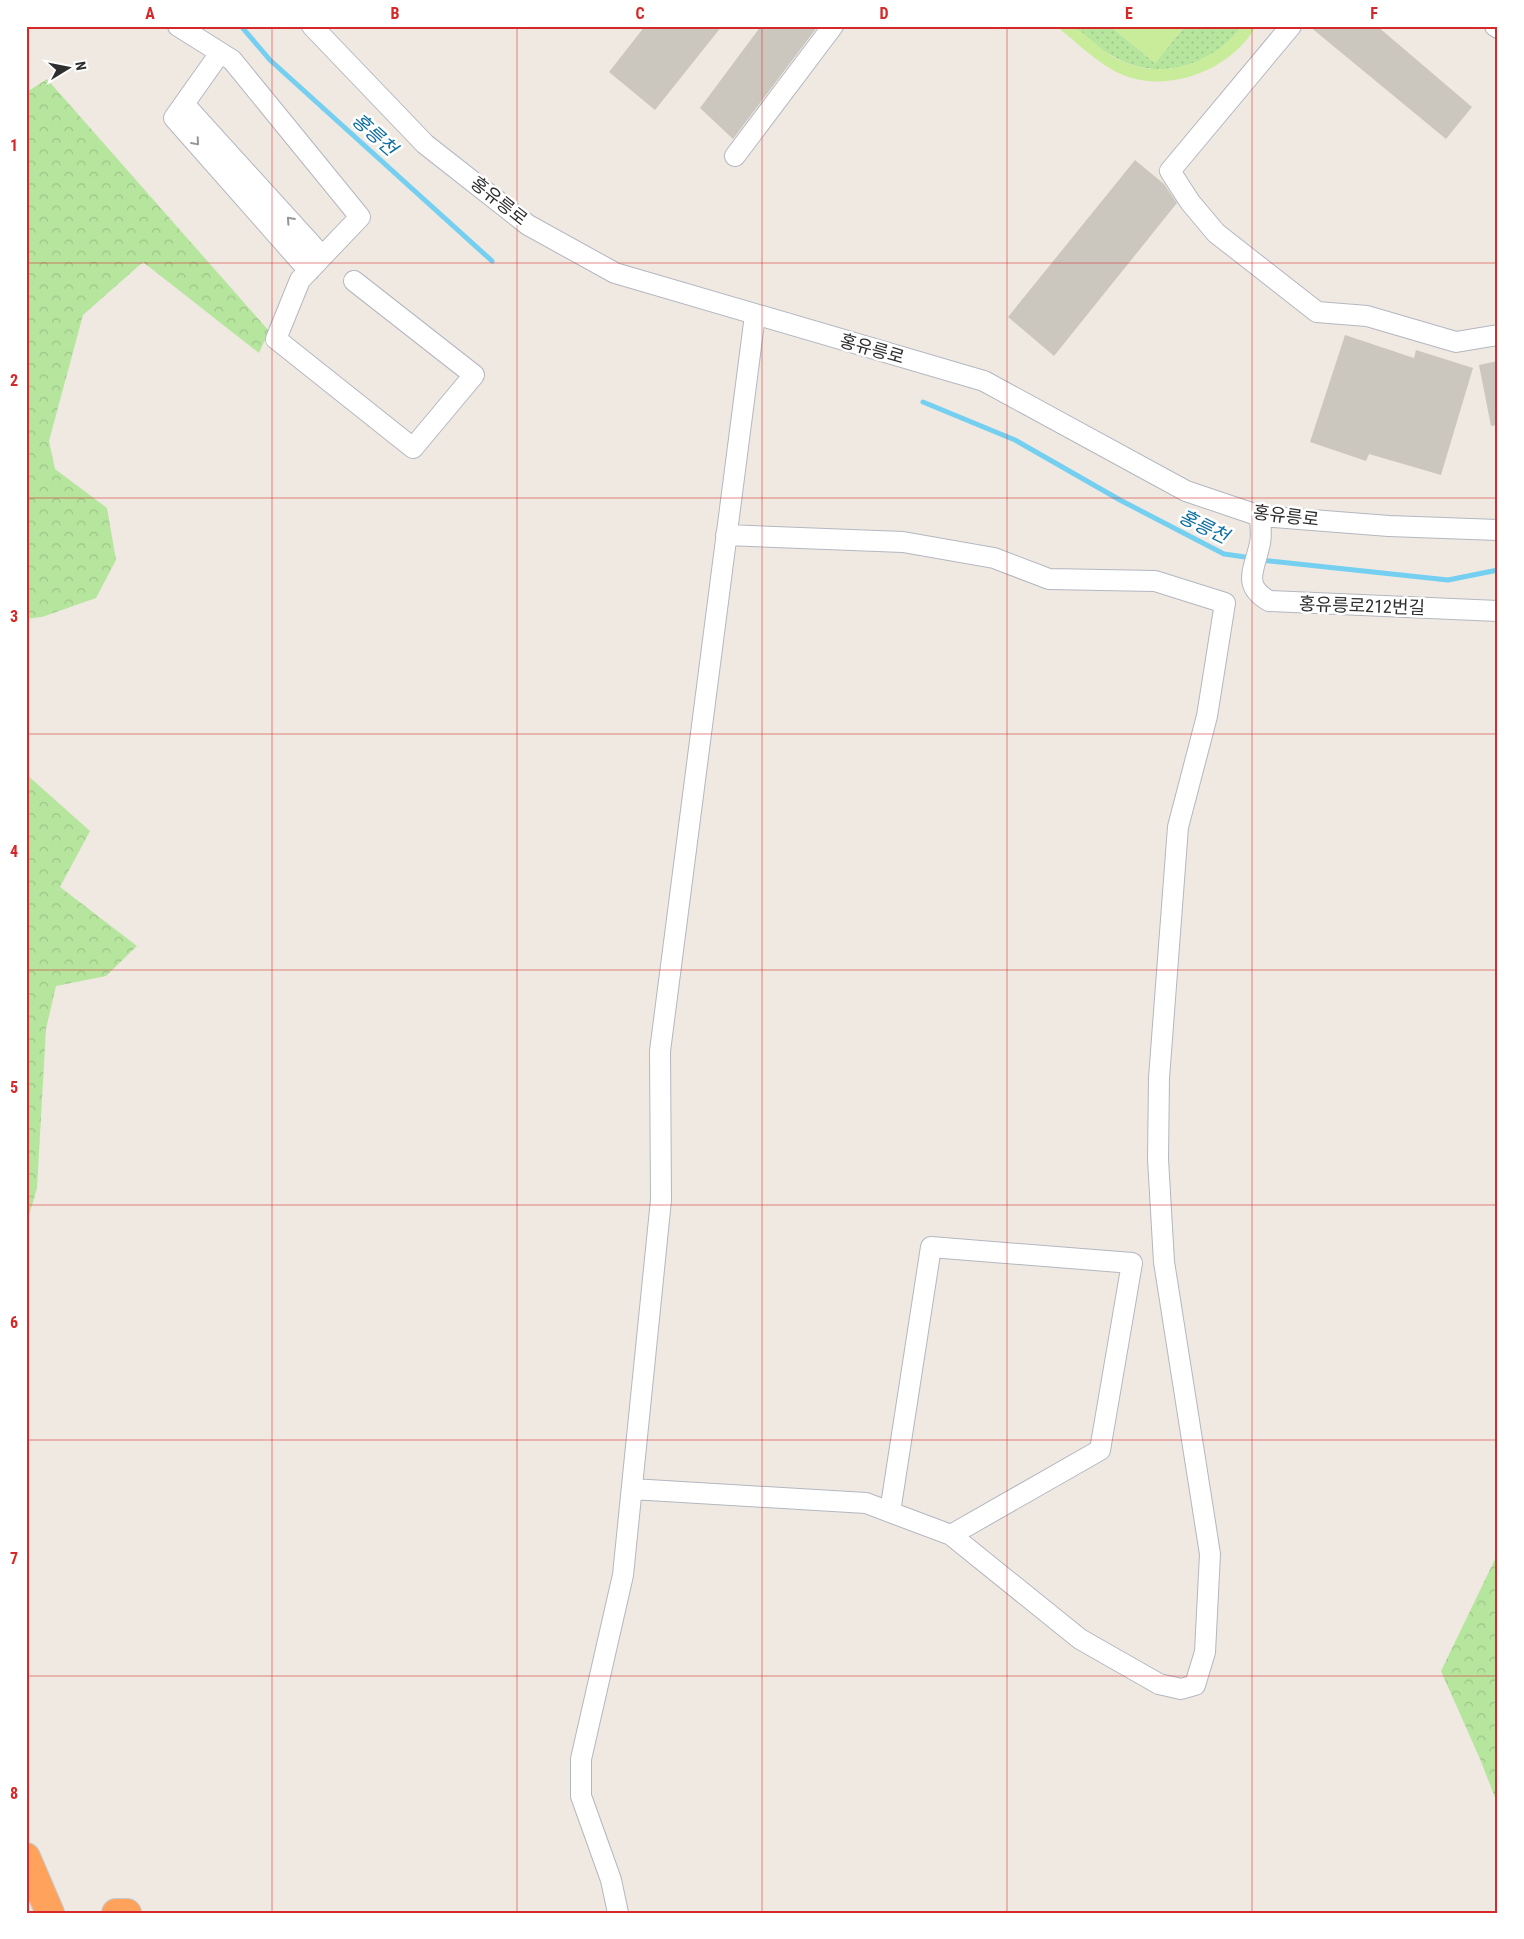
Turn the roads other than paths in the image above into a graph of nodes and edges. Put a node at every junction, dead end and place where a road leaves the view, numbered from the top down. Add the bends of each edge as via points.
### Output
1 (312, 26) edge
2 (833, 26) edge
3 (1292, 26) edge
4 (183, 28) edge
5 (220, 52) junction
6 (184, 104) junction
7 (735, 156) dead end
8 (322, 256) junction
9 (309, 271) junction
10 (354, 281) dead end
11 (754, 324) junction
12 (1498, 335) edge
13 (1260, 516) junction
14 (1498, 530) edge
15 (726, 535) junction
16 (1498, 611) edge
17 (1164, 1262) junction
18 (1132, 1263) junction
19 (632, 1489) junction
20 (890, 1512) junction
21 (950, 1534) junction
22 (26, 1857) edge
23 (50, 1913) edge
24 (116, 1913) edge
25 (127, 1913) edge
26 (618, 1913) edge

1 - 11 street, 홍유릉로 via 425,144 528,225 615,273
2 - 7 street
3 - 12 street via 1170,171 1190,202 1216,233 1317,312 1367,316 1456,342
4 - 5 street
5 - 6 street
5 - 8 street via 232,60 360,217
8 -> 6 street
6 -> 9 street via 174,118
8 - 9 street
9 - 10 street via 300,280 276,339 413,448 474,374
11 - 13 street, 홍유릉로 via 984,381 1186,491
11 - 15 street
13 - 14 street, 홍유릉로
13 - 16 street, 홍유릉로212번길 via 1252,584 1262,597 1275,602
15 - 17 street via 903,542 994,558 1050,579 1155,581 1225,603 1207,716 1178,827 1159,1078 1158,1159
15 - 19 street via 660,1051 661,1200
17 - 18 street
17 - 21 street via 1210,1554 1205,1652 1195,1685 1181,1689 1159,1684 1080,1639
18 - 20 street via 931,1247
18 - 21 street via 1100,1450
19 - 20 street via 866,1503
19 - 26 street via 623,1575 581,1759 581,1796 611,1880
20 - 21 street
22 - 23 highway
24 - 25 highway

